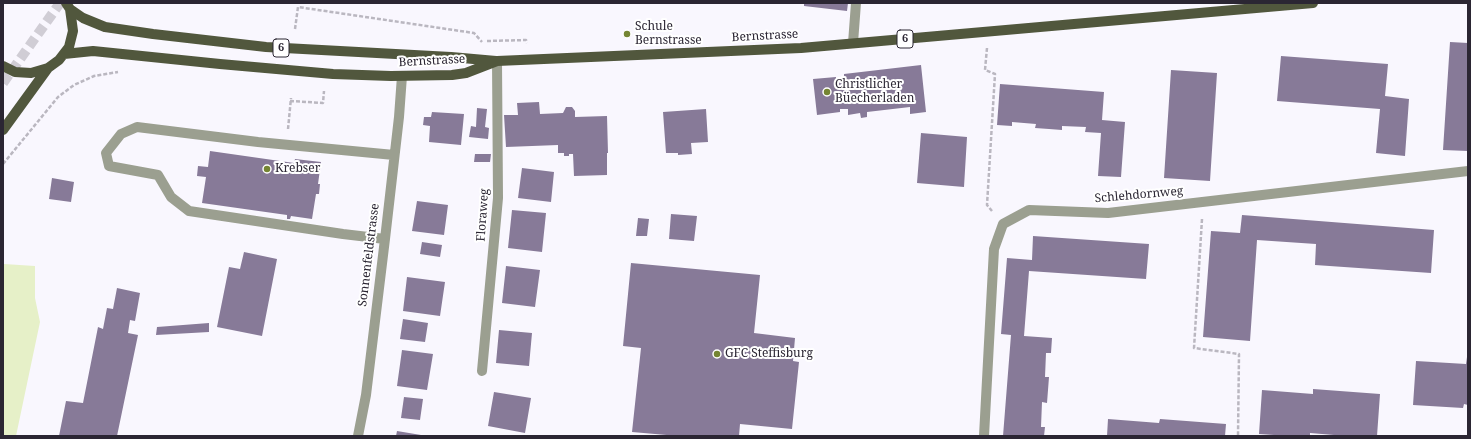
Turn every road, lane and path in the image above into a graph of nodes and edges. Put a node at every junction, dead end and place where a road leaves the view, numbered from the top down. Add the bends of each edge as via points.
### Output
1 (856, 3) edge
2 (1313, 3) edge
3 (68, 6) edge
4 (295, 29) dead end
5 (988, 32) junction
6 (482, 42) dead end
7 (853, 43) junction
8 (64, 54) junction
9 (497, 61) junction
10 (3, 66) edge
11 (48, 68) junction
12 (123, 73) dead end
13 (402, 76) junction
14 (317, 90) dead end
15 (3, 130) edge
16 (287, 134) dead end
17 (394, 155) junction
18 (3, 164) edge
19 (1468, 171) edge
20 (1203, 202) junction
21 (1004, 224) junction
22 (385, 239) junction
23 (482, 371) dead end
24 (358, 436) edge
25 (984, 436) edge
26 (1238, 436) edge

1 - 7 street
2 - 5 main road, Bernstrasse / 6
3 - 8 main road via 73,31 69,47
3 - 9 main road, 6 via 83,18 105,26 153,34 266,47
4 - 6 path via 298,7 474,33
5 - 7 main road, Bernstrasse / 6
5 - 21 path via 985,70 995,74 987,205
7 - 9 main road, Bernstrasse / 6 via 801,48
8 - 11 main road
8 - 13 main road, Bernstrasse / 6 via 93,51 333,74
9 - 13 main road, Bernstrasse / 6 via 466,73
9 - 23 street, Floraweg via 498,198
10 - 11 main road via 23,73
11 - 15 main road
12 - 18 path via 94,76 74,85 53,103
13 - 17 street, Sonnenfeldstrasse
14 - 16 path via 324,91 323,103 291,100
17 - 22 street, Sonnenfeldstrasse
17 - 22 street via 137,127 122,134 106,153 109,166 158,175 170,197 189,211
19 - 20 street, Schlehdornweg
20 - 21 street, Schlehdornweg via 1108,213 1029,210
20 - 26 path via 1194,348 1239,354
21 - 25 street via 994,249
22 - 24 street, Sonnenfeldstrasse via 366,395

